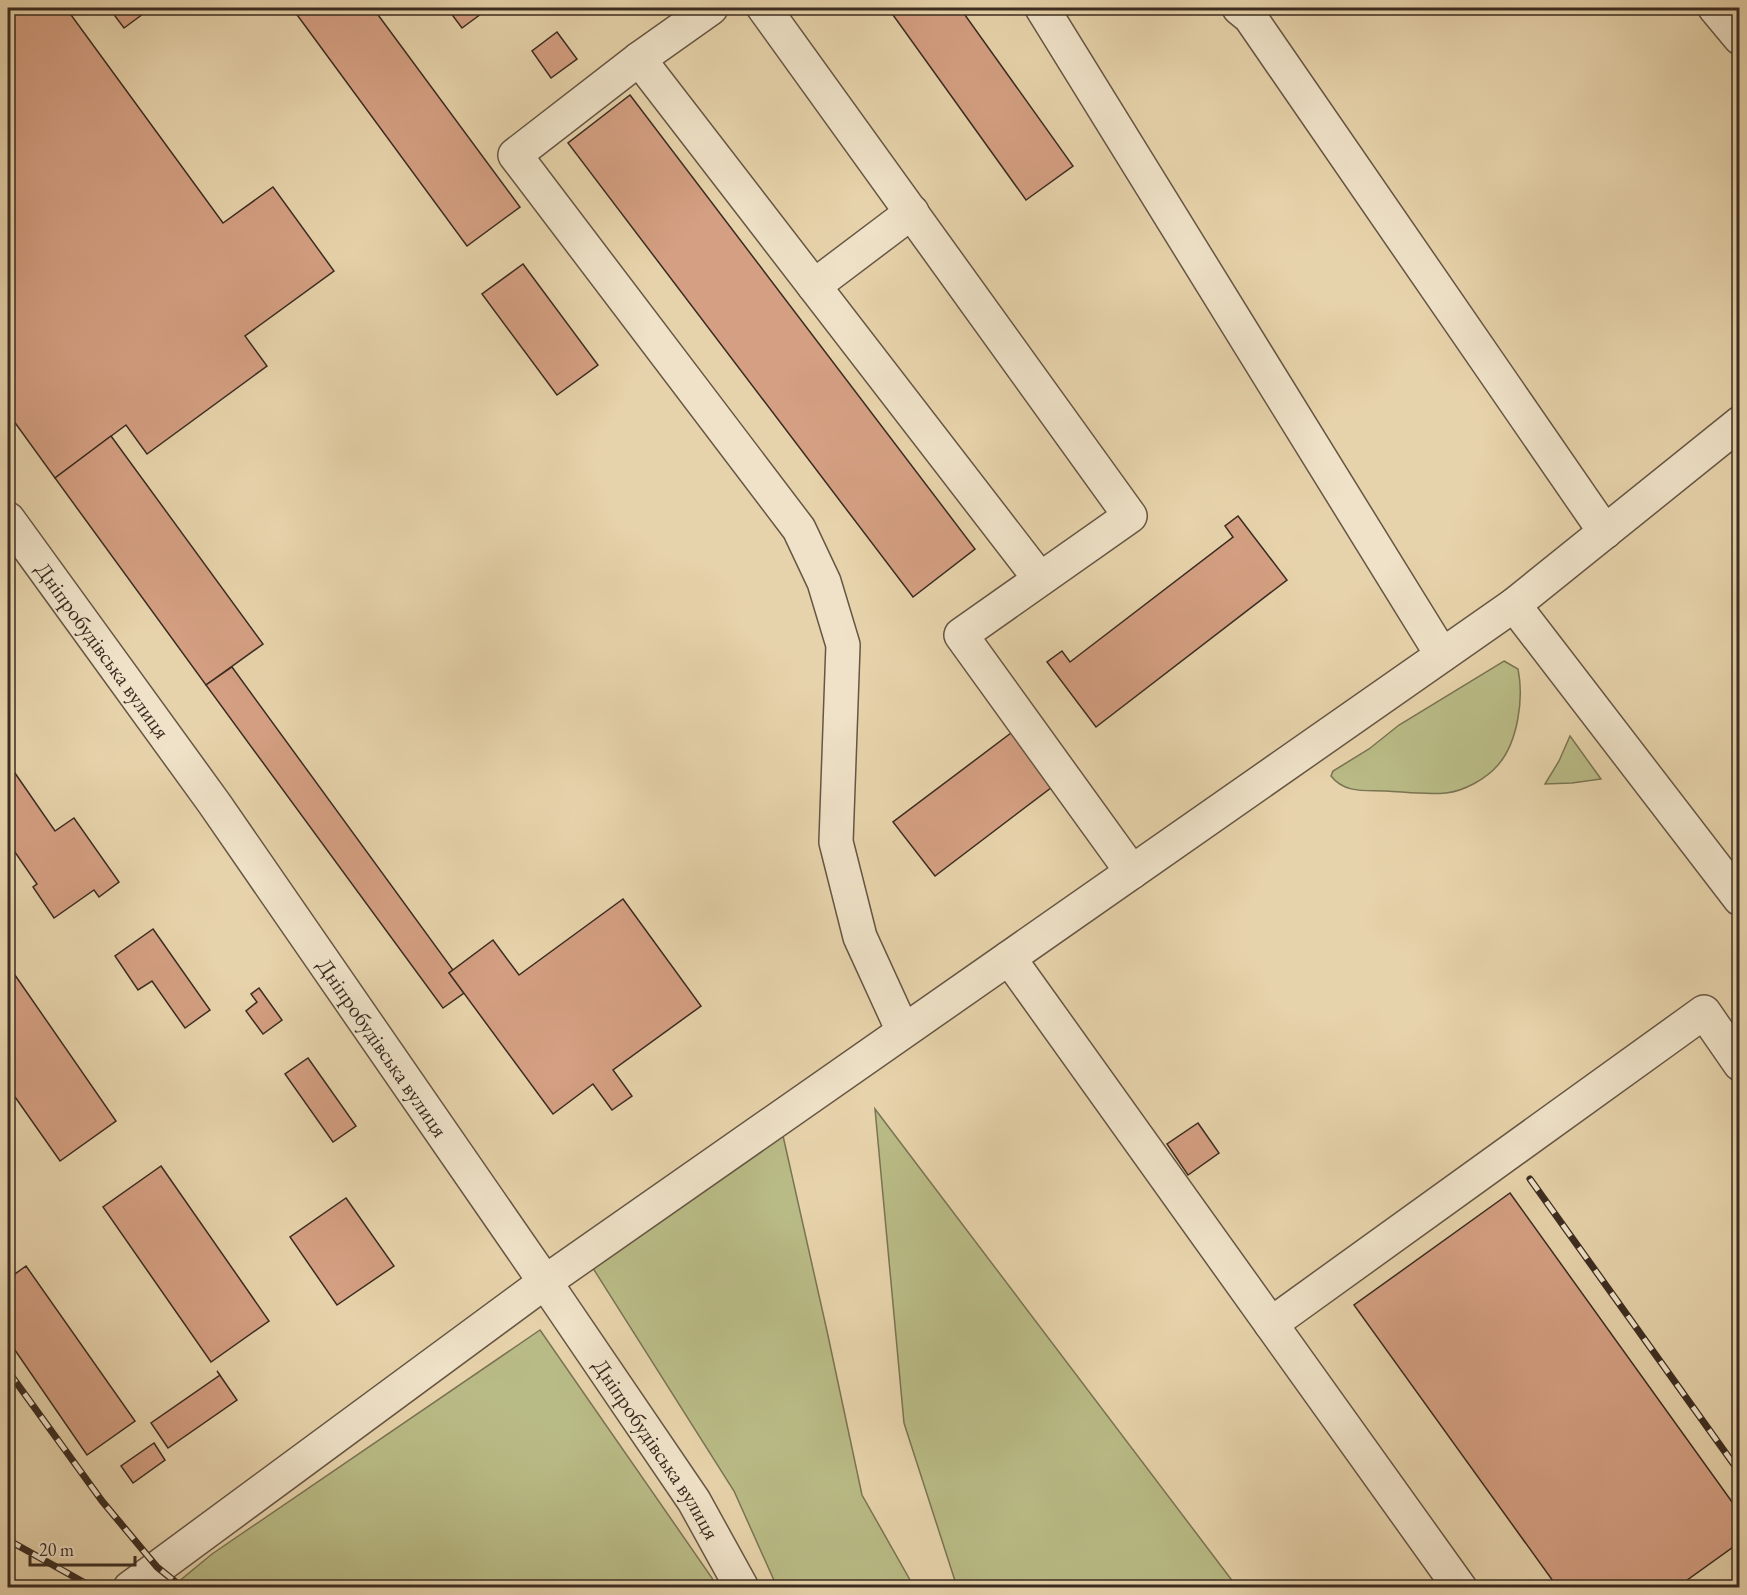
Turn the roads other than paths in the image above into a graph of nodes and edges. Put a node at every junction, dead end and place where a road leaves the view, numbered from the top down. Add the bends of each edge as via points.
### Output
1 (711, 8) edge
2 (764, 8) edge
3 (1042, 8) edge
4 (1715, 8) edge
5 (1248, 11) edge
6 (1740, 38) edge
7 (639, 59) junction
8 (912, 212) junction
9 (814, 286) junction
10 (1740, 423) edge
11 (8, 519) edge
12 (1605, 532) junction
13 (1040, 579) junction
14 (1514, 605) junction
15 (1442, 655) junction
16 (1132, 872) junction
17 (1740, 899) edge
18 (1009, 958) junction
19 (903, 1031) junction
20 (1740, 1064) edge
21 (545, 1282) junction
22 (1271, 1324) junction
23 (130, 1587) edge
24 (742, 1587) edge
25 (1460, 1587) edge

1 - 7 street
2 - 8 street
3 - 15 street
4 - 6 street
5 - 12 street
7 - 9 street
7 - 19 street via 515,155 799,530 824,582 843,645 836,842 860,937
8 - 9 street
8 - 13 street via 1130,516
9 - 13 street
10 - 12 street
11 - 21 street, Дніпробудівська вулиця via 214,803
12 - 14 street
13 - 16 street via 961,634
14 - 15 street
14 - 17 street
15 - 16 street
16 - 18 street
18 - 19 street
18 - 22 street
19 - 21 street
20 - 22 street via 1704,1012
21 - 23 street
21 - 24 street, Дніпробудівська вулиця via 694,1501
22 - 25 street

